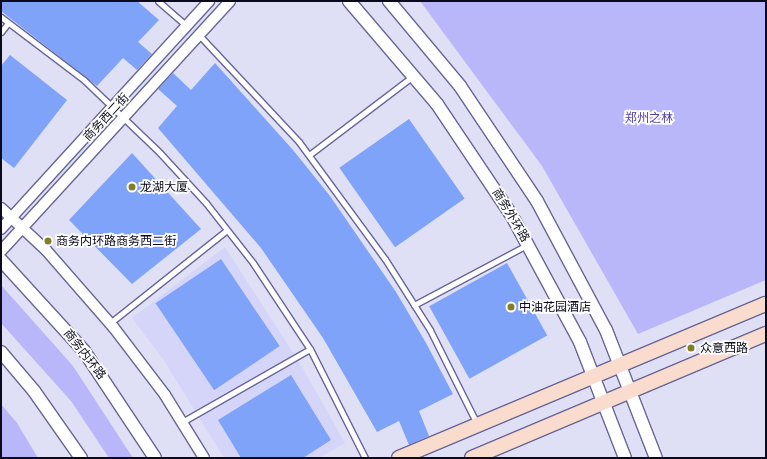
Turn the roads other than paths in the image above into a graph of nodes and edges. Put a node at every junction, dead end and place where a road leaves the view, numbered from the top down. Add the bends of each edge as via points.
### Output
1 (158, 1) edge
2 (209, 1) edge
3 (230, 1) edge
4 (349, 1) edge
5 (389, 1) edge
6 (1, 17) edge
7 (8, 23) junction
8 (187, 26) junction
9 (1, 32) edge
10 (199, 34) junction
11 (414, 75) junction
12 (112, 107) junction
13 (123, 117) junction
14 (309, 155) junction
15 (1, 208) edge
16 (11, 218) junction
17 (22, 228) junction
18 (1, 229) edge
19 (227, 230) junction
20 (528, 245) junction
21 (1, 251) edge
22 (1, 260) edge
23 (766, 304) edge
24 (414, 305) junction
25 (110, 323) junction
26 (766, 334) edge
27 (310, 349) junction
28 (1, 352) edge
29 (620, 365) junction
30 (594, 376) junction
31 (631, 391) junction
32 (604, 402) junction
33 (182, 422) junction
34 (477, 425) junction
35 (481, 456) edge
36 (81, 458) edge
37 (155, 458) edge
38 (204, 458) edge
39 (365, 458) edge
40 (399, 458) edge
41 (625, 458) edge
42 (656, 458) edge

1 - 8 lane
2 - 8 street, 商务西二街
3 - 10 street, 商务西二街
4 - 11 street, 商务外环路
5 - 29 street via 460,86 537,201 586,288
6 - 7 lane
7 - 9 lane
7 - 12 lane via 78,76
8 - 12 street, 商务西二街
10 - 13 street, 商务西二街
10 - 14 lane via 249,86
11 - 14 lane
11 - 20 street, 商务外环路 via 460,136
12 - 13 lane
12 - 16 street, 商务西二街
13 - 17 street, 商务西二街
13 - 19 lane via 160,153
14 - 24 lane via 385,258
15 - 16 street
16 - 17 street
16 - 18 street, 商务西二街
17 - 21 street, 商务西二街
17 - 25 street
19 - 25 lane
19 - 27 lane via 253,263
20 - 24 lane
20 - 30 street, 商务外环路 via 560,302
22 - 37 street, 商务内环路 via 84,351
23 - 29 main road
24 - 34 lane
25 - 33 street
26 - 31 main road
27 - 33 lane
27 - 39 lane
28 - 36 street via 34,391
29 - 30 main road
29 - 31 street
30 - 32 street, 商务外环路
30 - 34 main road
31 - 32 main road
31 - 42 street
32 - 35 main road
32 - 41 street, 商务外环路
33 - 38 street
34 - 40 main road

